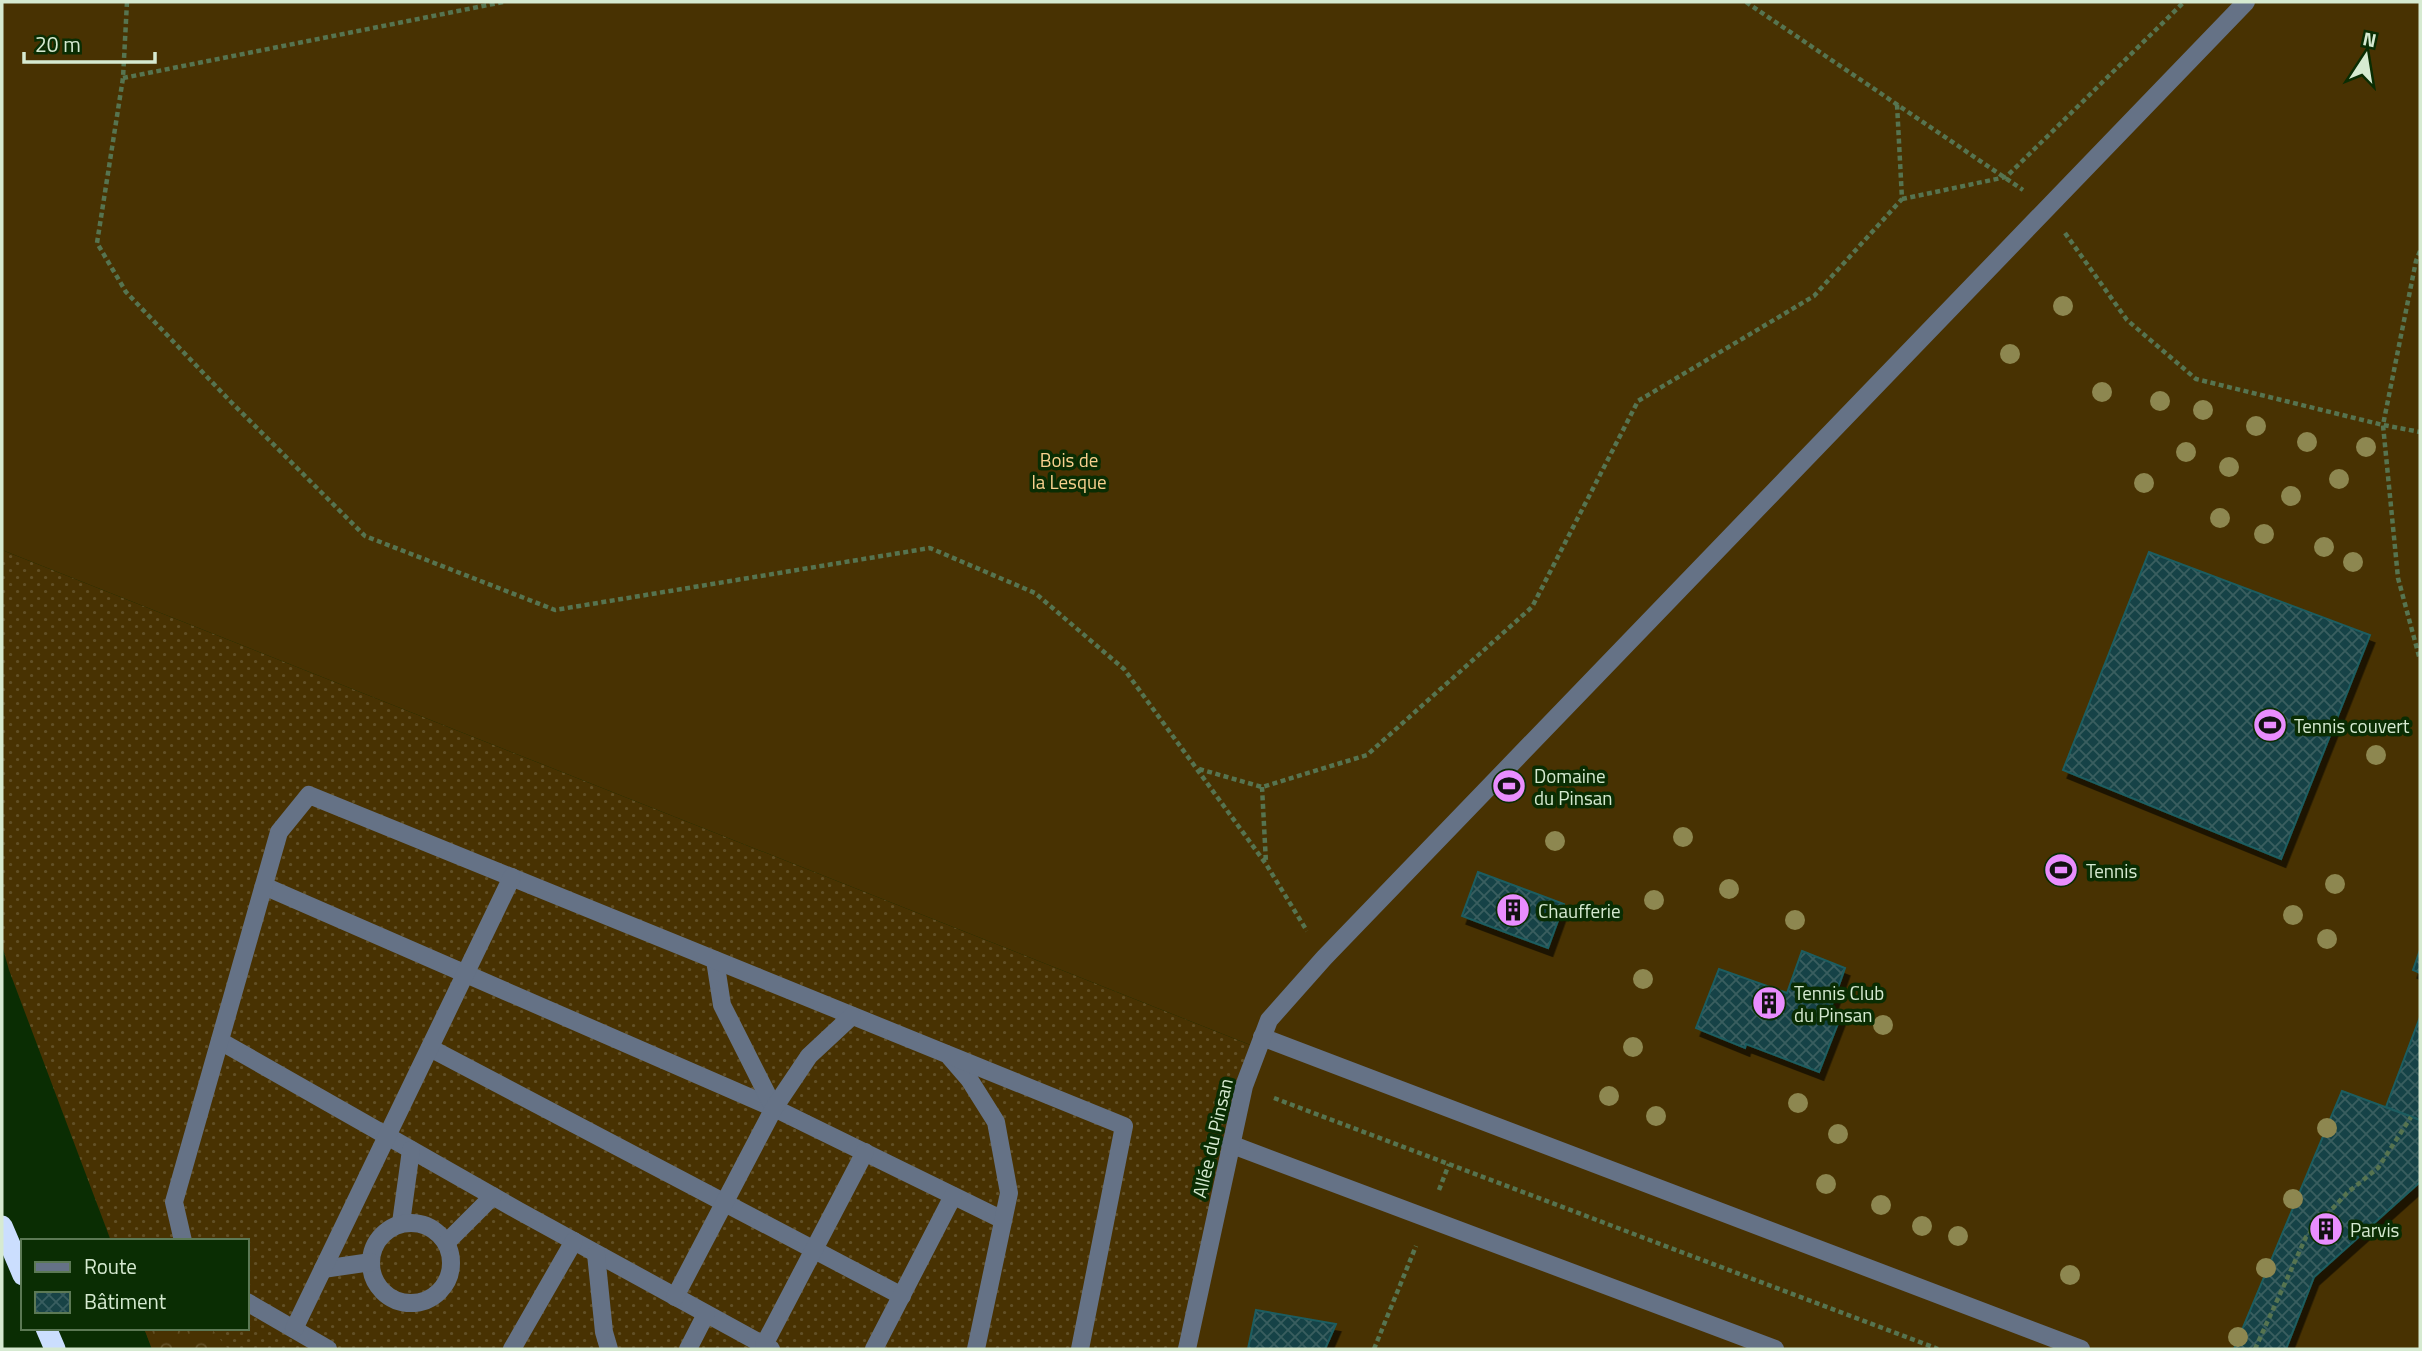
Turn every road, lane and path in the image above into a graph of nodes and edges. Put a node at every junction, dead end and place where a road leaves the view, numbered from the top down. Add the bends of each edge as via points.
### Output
1 (127, 2) edge
2 (503, 2) edge
3 (2184, 2) edge
4 (2246, 2) edge
5 (123, 78) junction
6 (1897, 104) dead end
7 (1902, 199) junction
8 (2420, 251) edge
9 (2383, 425) junction
10 (2420, 432) edge
11 (2420, 660) edge
12 (1198, 769) junction
13 (1262, 787) junction
14 (1266, 864) junction
15 (512, 877) junction
16 (264, 886) junction
17 (1324, 958) junction
18 (715, 960) junction
19 (466, 974) junction
20 (852, 1016) junction
21 (1262, 1037) junction
22 (220, 1041) junction
23 (430, 1048) junction
24 (948, 1055) junction
25 (1244, 1086) junction
26 (774, 1108) junction
27 (2411, 1117) dead end
28 (387, 1136) junction
29 (1230, 1144) junction
30 (411, 1150) junction
31 (865, 1152) junction
32 (493, 1196) junction
33 (953, 1196) junction
34 (725, 1202) junction
35 (1003, 1220) junction
36 (401, 1223) junction
37 (2, 1226) edge
38 (183, 1239) edge
39 (573, 1241) junction
40 (446, 1243) junction
41 (814, 1249) junction
42 (596, 1254) junction
43 (370, 1262) junction
44 (323, 1269) junction
45 (21, 1270) edge
46 (1405, 1273) dead end
47 (902, 1296) junction
48 (676, 1297) junction
49 (248, 1303) edge
50 (706, 1314) junction
51 (294, 1329) junction
52 (47, 1330) edge
53 (767, 1347) edge
54 (55, 1349) edge
55 (328, 1349) edge
56 (512, 1349) edge
57 (609, 1349) edge
58 (688, 1349) edge
59 (874, 1349) edge
60 (976, 1349) edge
61 (1080, 1349) edge
62 (1187, 1349) edge
63 (1374, 1349) edge
64 (1775, 1349) edge
65 (1938, 1349) edge
66 (2081, 1349) edge
67 (2255, 1349) edge

1 - 5 path
2 - 5 path
3 - 7 path via 2006,177
4 - 17 street, Allée du Pinsan
5 - 12 path via 97,243 127,292 365,536 555,610 930,548 1035,593 1124,669
6 - 7 path
7 - 13 path via 1814,296 1638,401 1532,607 1367,755
8 - 9 path
9 - 10 path
9 - 11 path via 2398,579
12 - 13 path
12 - 14 path
13 - 14 path
14 - 17 path
15 - 16 street via 309,794 279,832
15 - 18 street
15 - 19 street
16 - 19 street
16 - 22 street
17 - 21 street, Allée du Pinsan via 1269,1020
18 - 20 street
18 - 26 street via 722,1005
19 - 23 street
19 - 26 street
20 - 24 street
20 - 26 street via 809,1056
21 - 25 street, Allée du Pinsan
21 - 66 street
22 - 28 street
22 - 38 street via 174,1202
23 - 28 street
23 - 34 street
24 - 35 street via 996,1122 1009,1193
24 - 61 street via 1124,1126
25 - 29 street, Allée du Pinsan
25 - 65 path
26 - 31 street
26 - 34 street
27 - 67 path via 2378,1168 2306,1237
28 - 30 street
28 - 44 street
29 - 62 street, Allée du Pinsan
29 - 64 street
30 - 32 street
30 - 36 street
31 - 33 street
31 - 41 street
32 - 39 street
32 - 40 street
33 - 35 street
33 - 47 street
34 - 41 street
34 - 48 street
35 - 60 street
36 - 40 street via 426,1226
36 - 43 street via 379,1238
37 - 45 highway
39 - 42 street
39 - 56 street
40 - 43 street via 451,1256 446,1282 426,1300 413,1303 388,1296
41 - 47 street
41 - 53 street
42 - 48 street
42 - 57 street
43 - 44 street
44 - 51 street
46 - 63 path
47 - 59 street
48 - 50 street
49 - 51 street
50 - 53 street
50 - 58 street
51 - 55 street
52 - 54 highway

